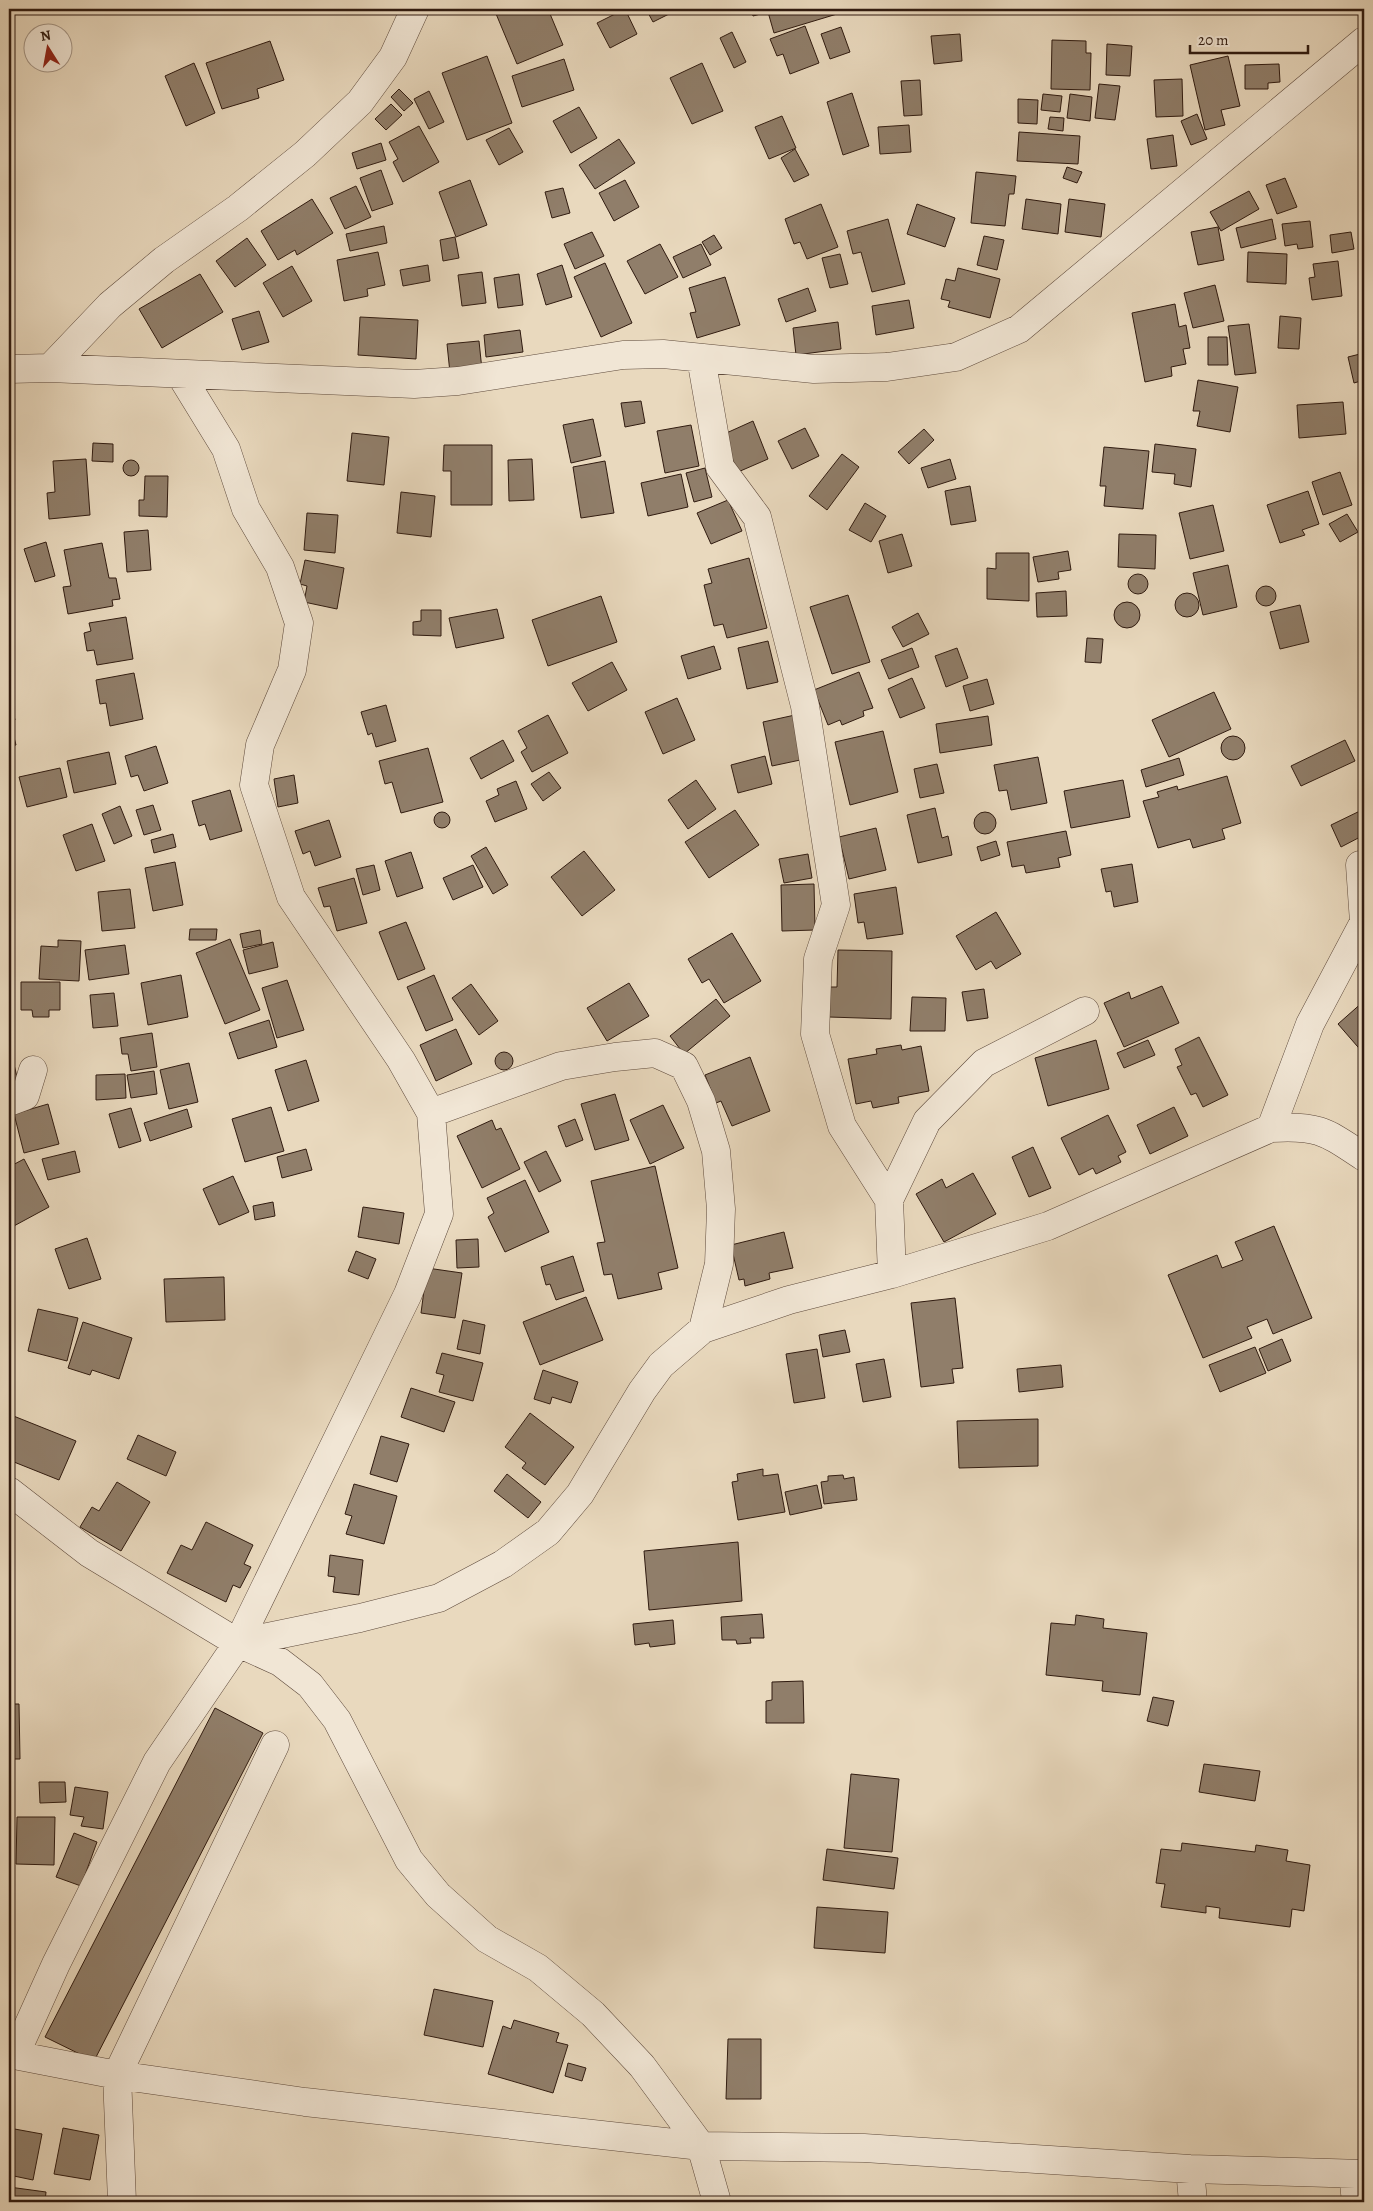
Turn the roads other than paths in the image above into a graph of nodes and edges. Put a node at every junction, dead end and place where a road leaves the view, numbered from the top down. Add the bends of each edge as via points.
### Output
1 (416, 9) edge
2 (1362, 47) edge
3 (701, 358) junction
4 (9, 368) edge
5 (50, 368) junction
6 (180, 374) junction
7 (1360, 865) dead end
8 (1085, 1011) dead end
9 (33, 1070) dead end
10 (9, 1102) edge
11 (432, 1113) junction
12 (1272, 1128) junction
13 (1364, 1157) edge
14 (889, 1200) junction
15 (892, 1274) junction
16 (703, 1329) junction
17 (9, 1491) edge
18 (238, 1643) junction
19 (275, 1745) dead end
20 (12, 2055) edge
21 (117, 2076) junction
22 (701, 2146) junction
23 (1190, 2169) junction
24 (1359, 2174) edge
25 (122, 2202) edge
26 (717, 2202) edge
27 (1193, 2202) edge
28 (1356, 2202) edge

1 - 5 street via 393,57 360,102 298,160 238,208 164,260 110,305
2 - 3 street via 1019,329 956,357 887,367 814,369
3 - 6 street via 663,354 623,355 458,381 414,384
3 - 14 street via 720,467 757,517 805,706 836,905 818,960 815,1034 842,1126
4 - 5 street
5 - 6 street
6 - 11 street via 226,449 246,509 280,567 299,623 292,670 260,745 254,786 291,897 401,1060
7 - 12 street via 1364,922 1310,1024
8 - 14 street via 984,1063 927,1122
9 - 10 street via 25,1096
11 - 16 street via 561,1066 615,1056 655,1053 684,1066 701,1101 716,1151 719,1264
11 - 18 street via 439,1214 408,1294
12 - 13 street via 1300,1126 1325,1132
12 - 15 street via 1048,1226
14 - 15 street
15 - 16 street via 789,1300
16 - 18 street via 661,1365 580,1494 548,1532 503,1564 439,1598
17 - 18 street via 89,1553
18 - 20 street via 157,1762
18 - 22 street via 280,1662 310,1685 337,1720 409,1860 438,1895 488,1939 538,1968 593,2014 642,2066
19 - 21 street
20 - 21 street
21 - 22 street via 315,2103
21 - 25 street
22 - 23 street via 864,2148
22 - 26 street
23 - 24 street
23 - 27 street
24 - 28 street

